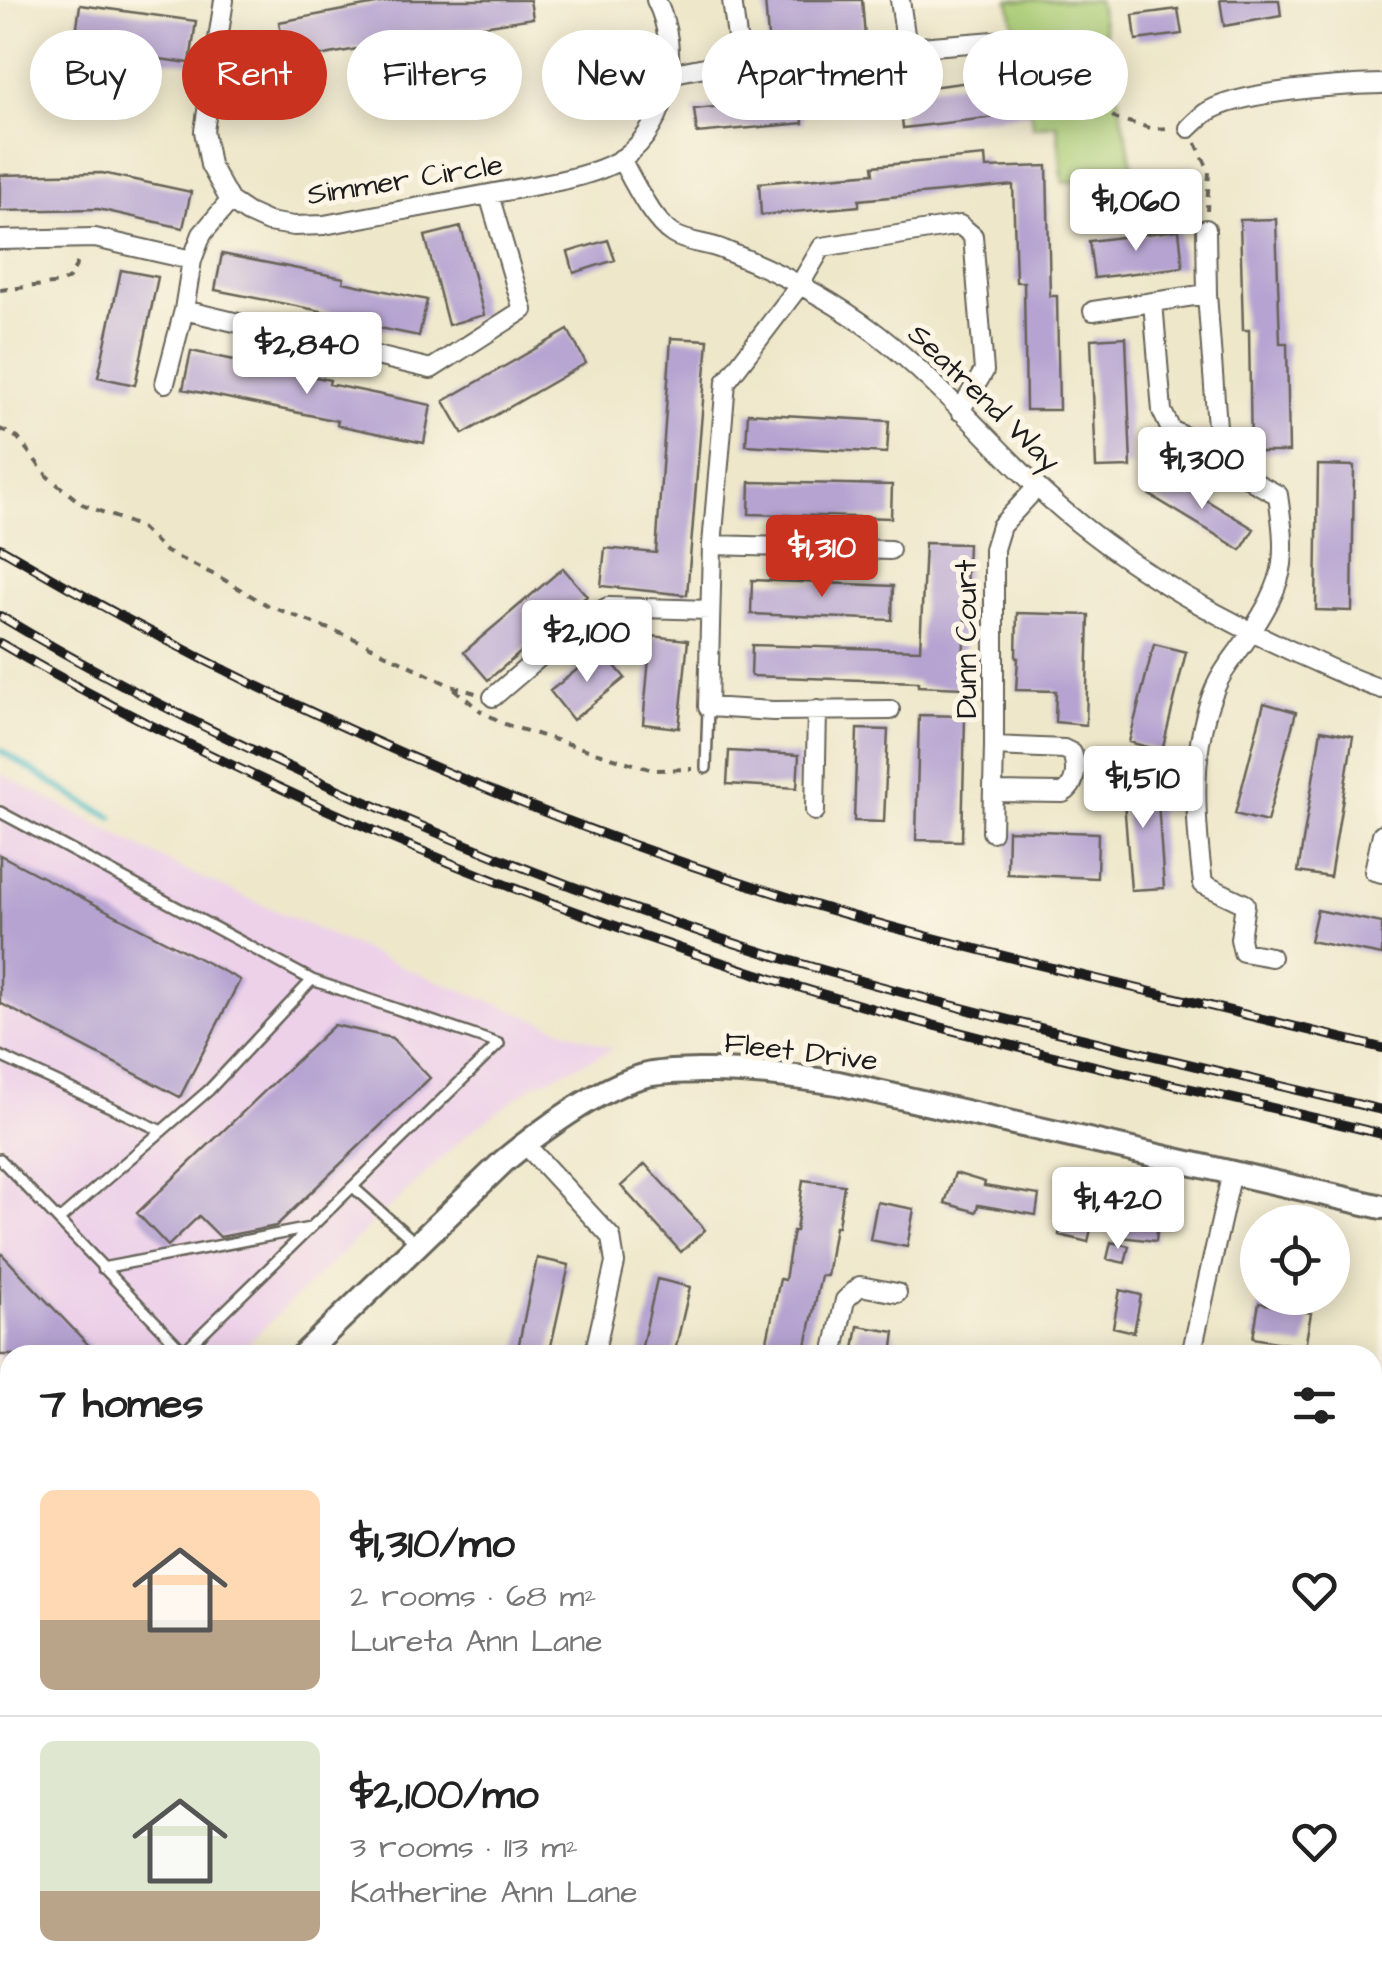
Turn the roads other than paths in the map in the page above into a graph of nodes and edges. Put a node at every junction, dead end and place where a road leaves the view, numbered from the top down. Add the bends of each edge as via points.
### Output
1 (224, 0) edge
2 (656, 0) edge
3 (732, 0) edge
4 (900, 0) edge
5 (666, 30) edge
6 (963, 44) edge
7 (682, 71) edge
8 (1382, 84) edge
9 (653, 120) edge
10 (1189, 128) road end
11 (621, 159) junction
12 (489, 195) junction
13 (230, 201) junction
14 (1206, 229) road end
15 (0, 240) edge
16 (192, 260) junction
17 (800, 286) junction
18 (1207, 294) junction
19 (1153, 302) junction
20 (184, 310) junction
21 (1093, 311) dead end
22 (165, 383) dead end
23 (960, 411) junction
24 (1219, 453) junction
25 (1037, 486) junction
26 (712, 545) junction
27 (890, 550) dead end
28 (710, 610) junction
29 (1252, 633) junction
30 (1382, 689) edge
31 (493, 698) road end
32 (708, 707) junction
33 (817, 710) junction
34 (890, 710) dead end
35 (994, 746) junction
36 (706, 768) road end
37 (994, 792) junction
38 (816, 811) dead end
39 (0, 812) edge
40 (992, 832) dead end
41 (1382, 834) edge
42 (1382, 873) edge
43 (1271, 957) dead end
44 (312, 980) junction
45 (0, 1056) edge
46 (162, 1131) junction
47 (525, 1144) junction
48 (0, 1158) edge
49 (1232, 1172) junction
50 (352, 1187) junction
51 (1382, 1207) edge
52 (59, 1220) junction
53 (312, 1227) junction
54 (418, 1245) junction
55 (102, 1268) junction
56 (897, 1293) dead end
57 (175, 1345) edge
58 (192, 1345) edge
59 (313, 1345) edge
60 (596, 1345) edge
61 (835, 1345) edge
62 (1193, 1345) edge

1 - 13 street via 204,131 210,164
2 - 5 street, Simmer Circle
3 - 7 street via 740,60
4 - 6 street via 907,48
8 - 10 street via 1233,101
9 - 11 street, Simmer Circle
11 - 12 street, Simmer Circle via 575,178
11 - 17 street, Seatrend Way via 674,234
12 - 13 street, Simmer Circle via 309,226 268,222
12 - 20 street via 524,310 431,369
13 - 16 street via 202,234
14 - 18 street
15 - 16 street via 94,238
16 - 20 street
17 - 23 street, Seatrend Way via 876,334
17 - 23 street via 822,247 960,225 973,236 984,371
17 - 26 street via 726,382
18 - 19 street
18 - 24 street
19 - 21 street
19 - 24 street via 1162,411 1171,430
20 - 22 street
23 - 25 street, Seatrend Way
24 - 29 street via 1278,495 1282,566
25 - 29 street, Seatrend Way via 1136,566
25 - 35 street, Dunn Court via 1001,526 994,549
26 - 27 street
26 - 28 street
28 - 31 street via 608,607 583,620
28 - 32 street
29 - 30 street, Seatrend Way
29 - 43 street via 1217,683 1204,725 1197,834 1203,884 1245,904 1242,952
32 - 33 street
32 - 36 lane
33 - 34 street
33 - 38 street
35 - 37 street, Dunn Court
35 - 37 street, Dunn Court via 1072,752 1074,782 1063,793
37 - 40 street, Dunn Court
39 - 44 lane
41 - 42 street via 1374,871
44 - 46 lane
44 - 50 lane via 498,1044
45 - 46 lane
46 - 52 lane
47 - 49 street, Fleet Drive via 594,1098 646,1075 770,1073
47 - 54 street, Fleet Drive
47 - 60 street via 611,1237 615,1263
48 - 52 lane
49 - 51 street, Fleet Drive
49 - 62 street
50 - 53 lane
50 - 54 lane
52 - 55 lane
53 - 55 lane
53 - 58 lane
54 - 59 street, Fleet Drive
55 - 57 lane
56 - 61 street via 860,1286 845,1300

